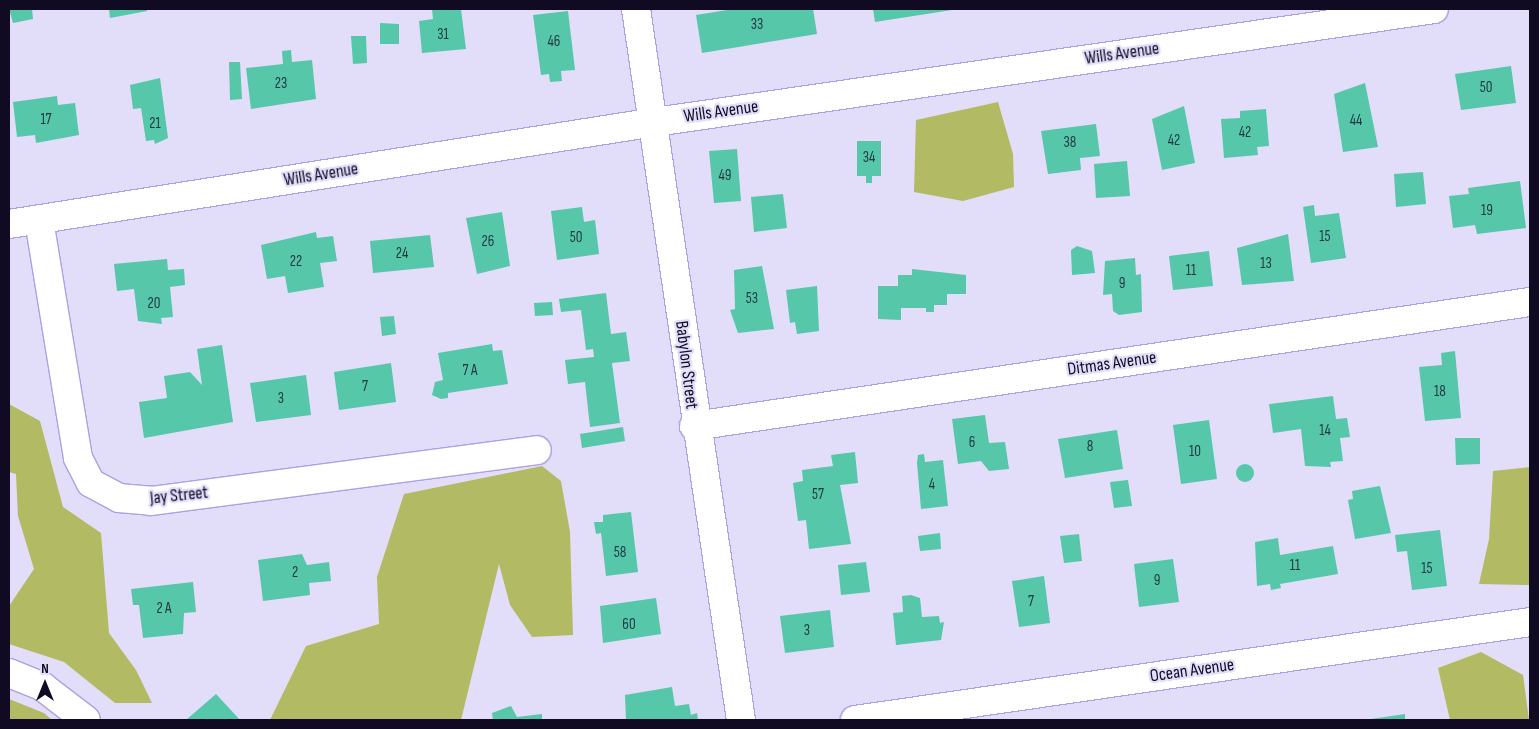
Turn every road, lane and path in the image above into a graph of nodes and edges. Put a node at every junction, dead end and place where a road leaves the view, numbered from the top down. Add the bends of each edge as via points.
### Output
1 (636, 9) edge
2 (1434, 9) edge
3 (654, 122) junction
4 (39, 220) junction
5 (9, 224) edge
6 (1530, 302) edge
7 (694, 426) junction
8 (537, 450) dead end
9 (1530, 622) edge
10 (9, 673) edge
11 (86, 720) edge
12 (741, 720) edge
13 (855, 720) edge

1 - 3 street, Babylon Street
2 - 3 street, Wills Avenue
3 - 4 street, Wills Avenue
3 - 7 street, Babylon Street
4 - 5 street, Wills Avenue
4 - 8 street, Jay Street via 78,458 91,483 119,498 151,501
6 - 7 street, Ditmas Avenue
7 - 12 street, Babylon Street
9 - 13 street, Ocean Avenue
10 - 11 street via 43,687

